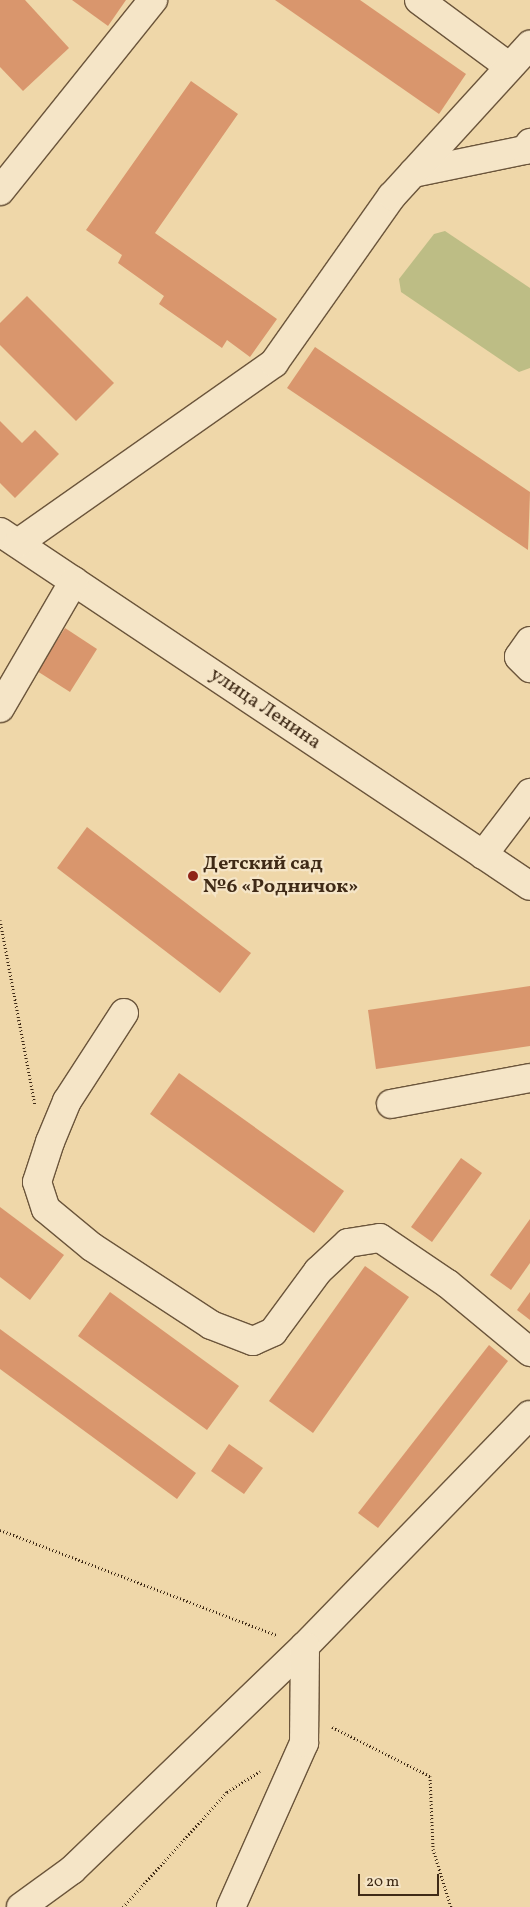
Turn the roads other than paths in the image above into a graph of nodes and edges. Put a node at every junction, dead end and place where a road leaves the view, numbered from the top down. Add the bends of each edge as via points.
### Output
1 (153, 0) edge
2 (419, 0) edge
3 (530, 45) edge
4 (507, 65) junction
5 (530, 143) edge
6 (413, 173) junction
7 (0, 191) edge
8 (9, 537) edge
9 (74, 581) junction
10 (530, 641) edge
11 (530, 668) edge
12 (0, 708) edge
13 (530, 793) edge
14 (483, 855) junction
15 (530, 886) edge
16 (124, 1013) dead end
17 (530, 1078) edge
18 (391, 1104) dead end
19 (530, 1352) edge
20 (530, 1415) edge
21 (305, 1646) junction
22 (21, 1907) edge
23 (231, 1907) edge

1 - 7 street
2 - 4 street
3 - 4 street
4 - 6 street
5 - 6 street via 525,150
6 - 8 street via 274,362
8 - 9 street, улица Ленина
9 - 12 street
9 - 14 street, улица Ленина
10 - 11 street via 519,657
13 - 14 street
14 - 15 street, улица Ленина
16 - 19 street via 67,1102 50,1142 37,1182 46,1209 92,1246 211,1325 253,1341 273,1332 312,1278 348,1243 380,1238 448,1284
17 - 18 street
20 - 21 street
21 - 22 street via 72,1870
21 - 23 street via 304,1743

